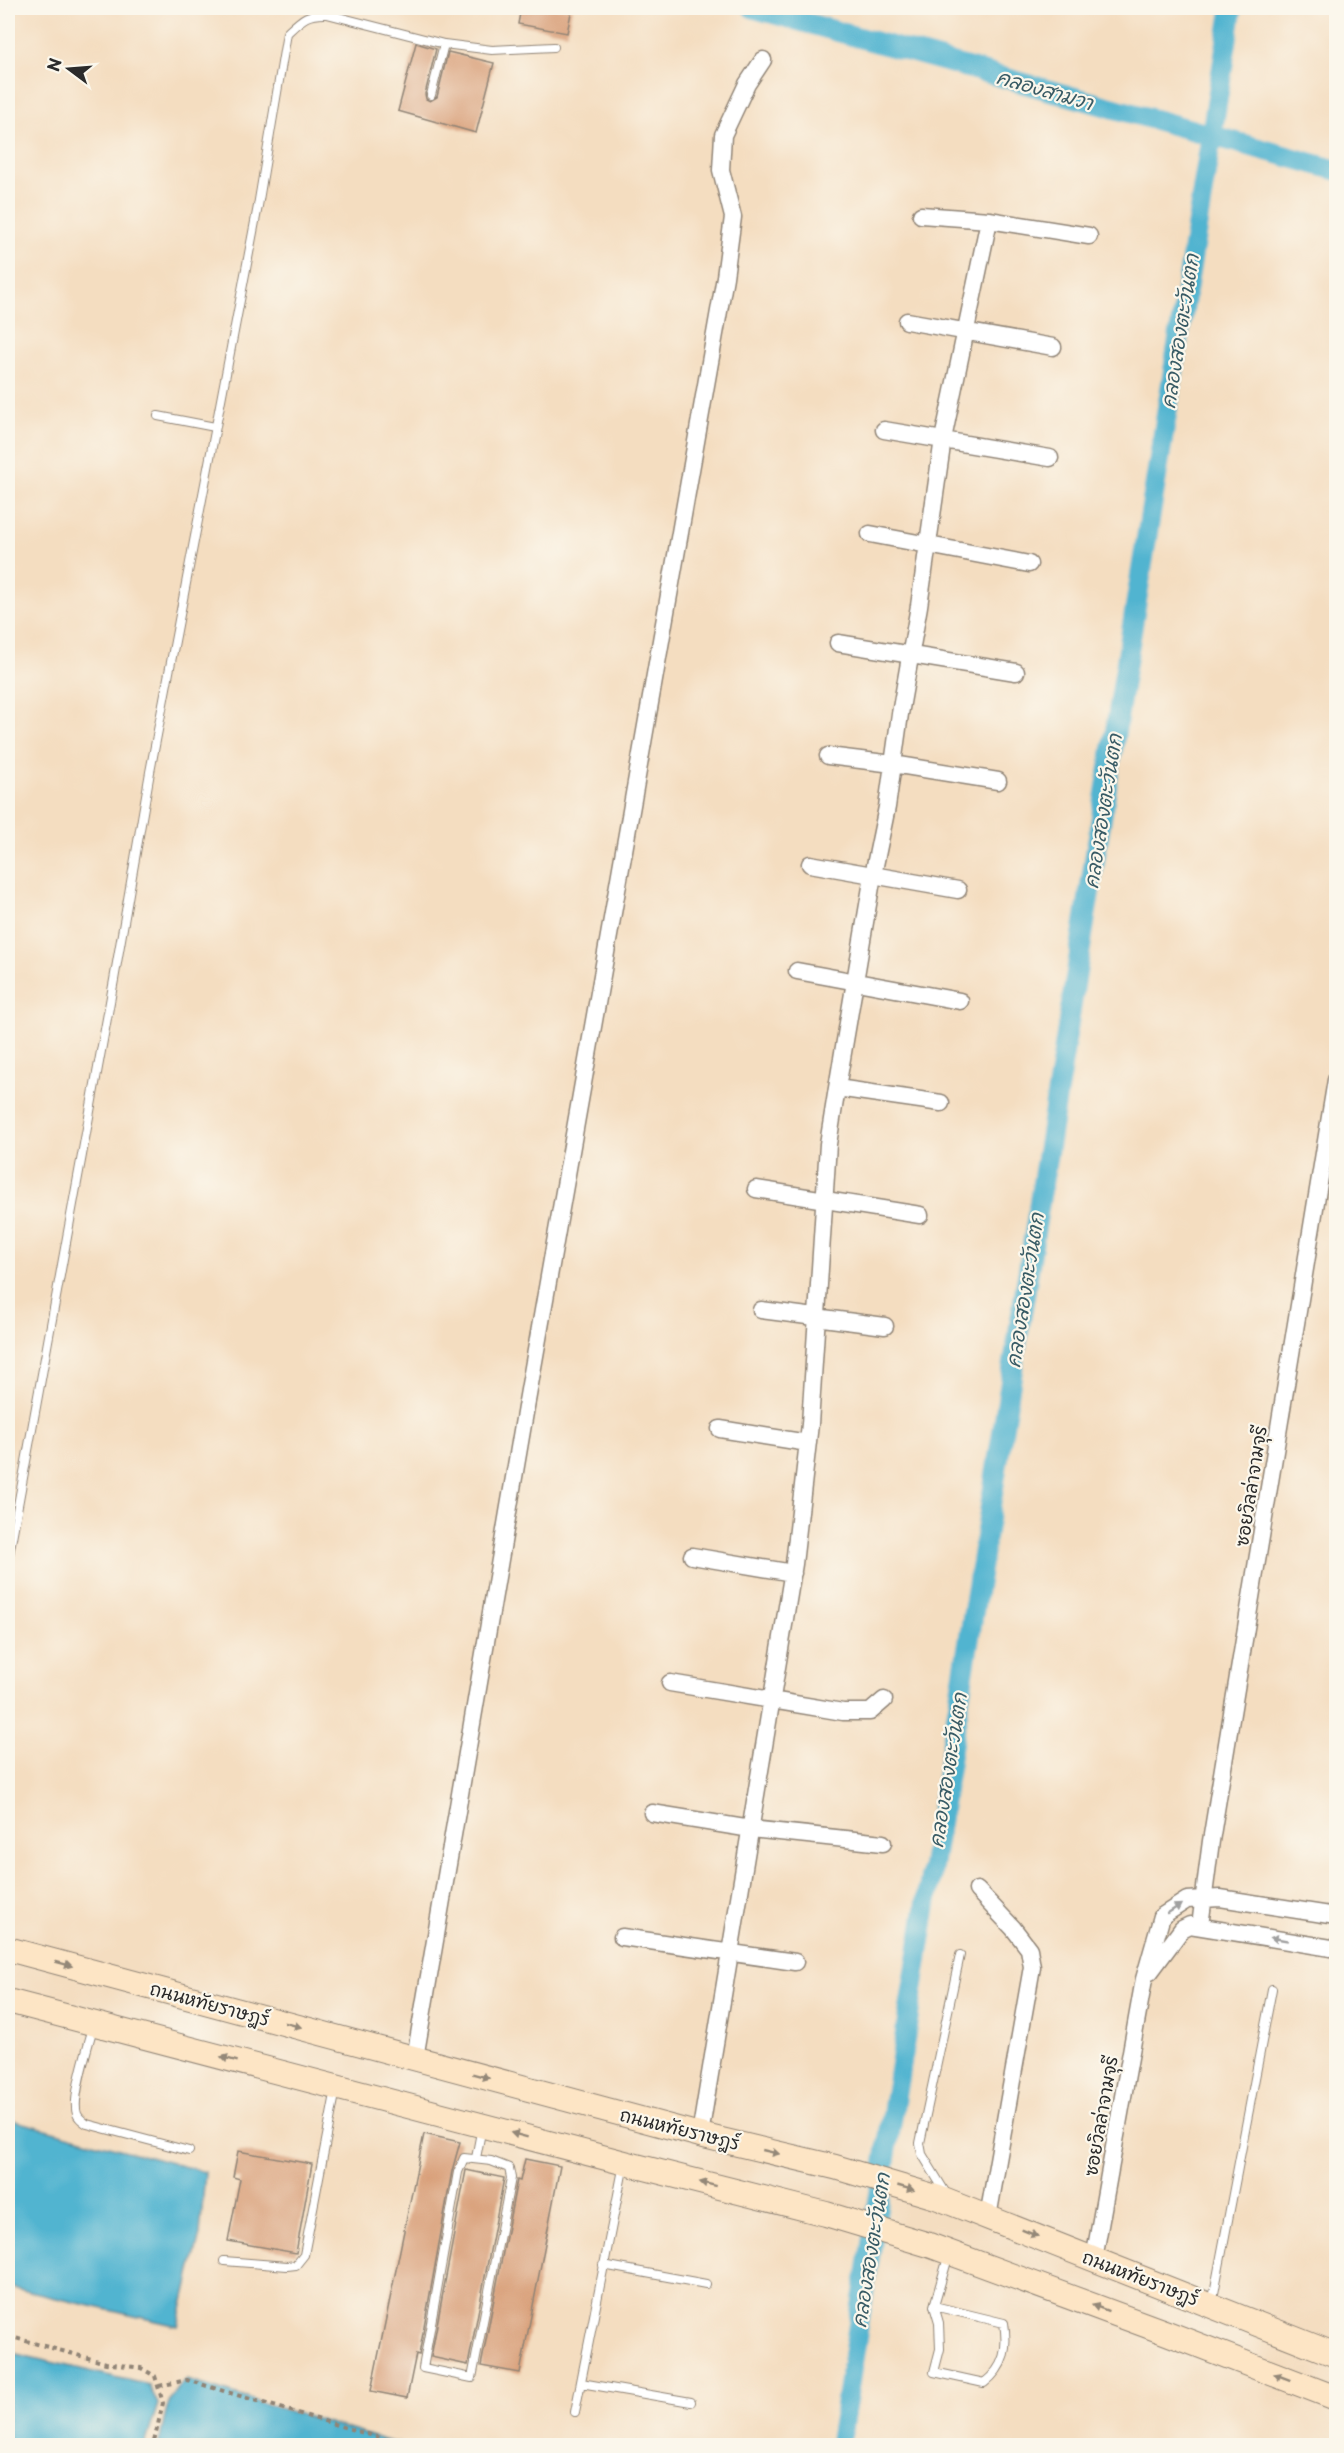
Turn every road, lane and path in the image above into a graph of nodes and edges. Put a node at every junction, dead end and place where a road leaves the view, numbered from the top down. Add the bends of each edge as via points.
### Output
1 (444, 44) junction
2 (554, 47) dead end
3 (764, 60) dead end
4 (430, 95) dead end
5 (921, 215) dead end
6 (989, 220) junction
7 (1089, 236) dead end
8 (907, 321) dead end
9 (966, 332) junction
10 (1053, 347) dead end
11 (158, 416) dead end
12 (215, 427) junction
13 (884, 430) dead end
14 (943, 439) junction
15 (1050, 458) dead end
16 (870, 534) dead end
17 (928, 545) junction
18 (1029, 564) dead end
19 (838, 643) dead end
20 (910, 656) junction
21 (1016, 672) dead end
22 (828, 756) dead end
23 (893, 764) junction
24 (998, 781) dead end
25 (810, 864) dead end
26 (873, 875) junction
27 (958, 890) dead end
28 (797, 971) dead end
29 (855, 981) junction
30 (960, 1001) dead end
31 (1336, 1080) edge
32 (837, 1088) junction
33 (941, 1103) dead end
34 (756, 1189) dead end
35 (824, 1200) junction
36 (920, 1215) dead end
37 (761, 1310) dead end
38 (817, 1317) junction
39 (885, 1326) dead end
40 (720, 1429) dead end
41 (808, 1443) junction
42 (692, 1556) dead end
43 (8, 1560) edge
44 (793, 1573) junction
45 (670, 1683) dead end
46 (772, 1700) junction
47 (884, 1700) dead end
48 (652, 1813) dead end
49 (751, 1829) junction
50 (883, 1843) dead end
51 (977, 1890) dead end
52 (1203, 1899) junction
53 (1336, 1916) edge
54 (1200, 1926) junction
55 (622, 1937) dead end
56 (1336, 1947) edge
57 (8, 1949) edge
58 (730, 1953) junction
59 (960, 1955) dead end
60 (795, 1962) dead end
61 (1144, 1979) junction
62 (1272, 1989) dead end
63 (8, 2001) edge
64 (94, 2024) junction
65 (415, 2058) junction
66 (336, 2087) junction
67 (483, 2126) junction
68 (700, 2134) junction
69 (189, 2151) dead end
70 (476, 2158) junction
71 (625, 2163) junction
72 (944, 2200) junction
73 (988, 2217) junction
74 (939, 2249) junction
75 (1094, 2259) junction
76 (224, 2261) dead end
77 (603, 2265) junction
78 (706, 2284) dead end
79 (1212, 2305) junction
80 (934, 2306) junction
81 (8, 2336) edge
82 (1336, 2355) edge
83 (581, 2383) junction
84 (159, 2386) junction
85 (1336, 2398) edge
86 (691, 2402) dead end
87 (575, 2412) dead end
88 (390, 2444) edge
89 (153, 2445) edge
90 (407, 2445) edge

1 - 2 lane via 492,50
1 - 4 lane
1 - 12 lane via 327,14 304,18 287,33
3 - 65 street via 747,84 723,135 721,170 733,217 725,277
5 - 6 street
6 - 7 street
6 - 9 street
8 - 9 street
9 - 10 street
9 - 14 street
11 - 12 lane
12 - 43 lane
13 - 14 street
14 - 15 street
14 - 17 street
16 - 17 street
17 - 18 street
17 - 20 street
19 - 20 street
20 - 21 street
20 - 23 street
22 - 23 street
23 - 24 street
23 - 26 street
25 - 26 street
26 - 27 street
26 - 29 street
28 - 29 street
29 - 30 street
29 - 32 street
31 - 52 street, ซอยวิลล่าจามจุรี
32 - 33 street
32 - 35 street
34 - 35 street
35 - 36 street
35 - 38 street
37 - 38 street
38 - 39 street
38 - 41 street
40 - 41 street
41 - 44 street
42 - 44 street
44 - 46 street
45 - 46 street
46 - 47 street via 843,1712 870,1712
46 - 49 street
48 - 49 street
49 - 50 street
49 - 58 street
51 - 73 street via 1029,1949 1032,1967
52 - 53 street, ซอยวิลล่าจามจุรี via 1220,1898
52 - 54 street, ซอยวิลล่าจามจุรี
61 -> 52 street, ซอยวิลล่าจามจุรี via 1162,1916 1187,1900
56 -> 54 street
54 - 61 street, ซอยวิลล่าจามจุรี via 1182,1929
55 - 58 street
57 -> 65 main road, ถนนหทัยราษฎร์
58 - 60 street
58 - 68 street
59 - 72 lane via 920,2143
61 - 75 street, ซอยวิลล่าจามจุรี
62 - 79 lane
63 - 64 main road
66 -> 64 main road
64 - 69 lane via 76,2096 80,2120
65 -> 68 main road, ถนนหทัยราษฎร์
66 - 67 main road
66 - 76 lane via 304,2255 296,2265 287,2266
67 - 70 lane
71 -> 67 main road
68 -> 72 main road, ถนนหทัยราษฎร์ via 835,2167
70 - 70 lane via 509,2168 511,2178 472,2378 423,2368 458,2172 464,2158
74 -> 71 main road via 826,2214
71 - 77 lane
72 - 73 main road, ถนนหทัยราษฎร์
73 -> 75 main road, ถนนหทัยราษฎร์
74 - 80 lane
85 -> 74 main road
75 - 79 main road, ถนนหทัยราษฎร์
77 - 78 lane
77 - 83 lane
79 - 82 main road, ถนนหทัยราษฎร์
80 - 80 lane via 940,2349 934,2372 984,2383 998,2373 1007,2341 1004,2323
81 - 84 path via 106,2363 141,2368 155,2376
83 - 86 lane
83 - 87 lane
84 - 88 path via 187,2380
84 - 89 path via 163,2403
88 - 90 path

